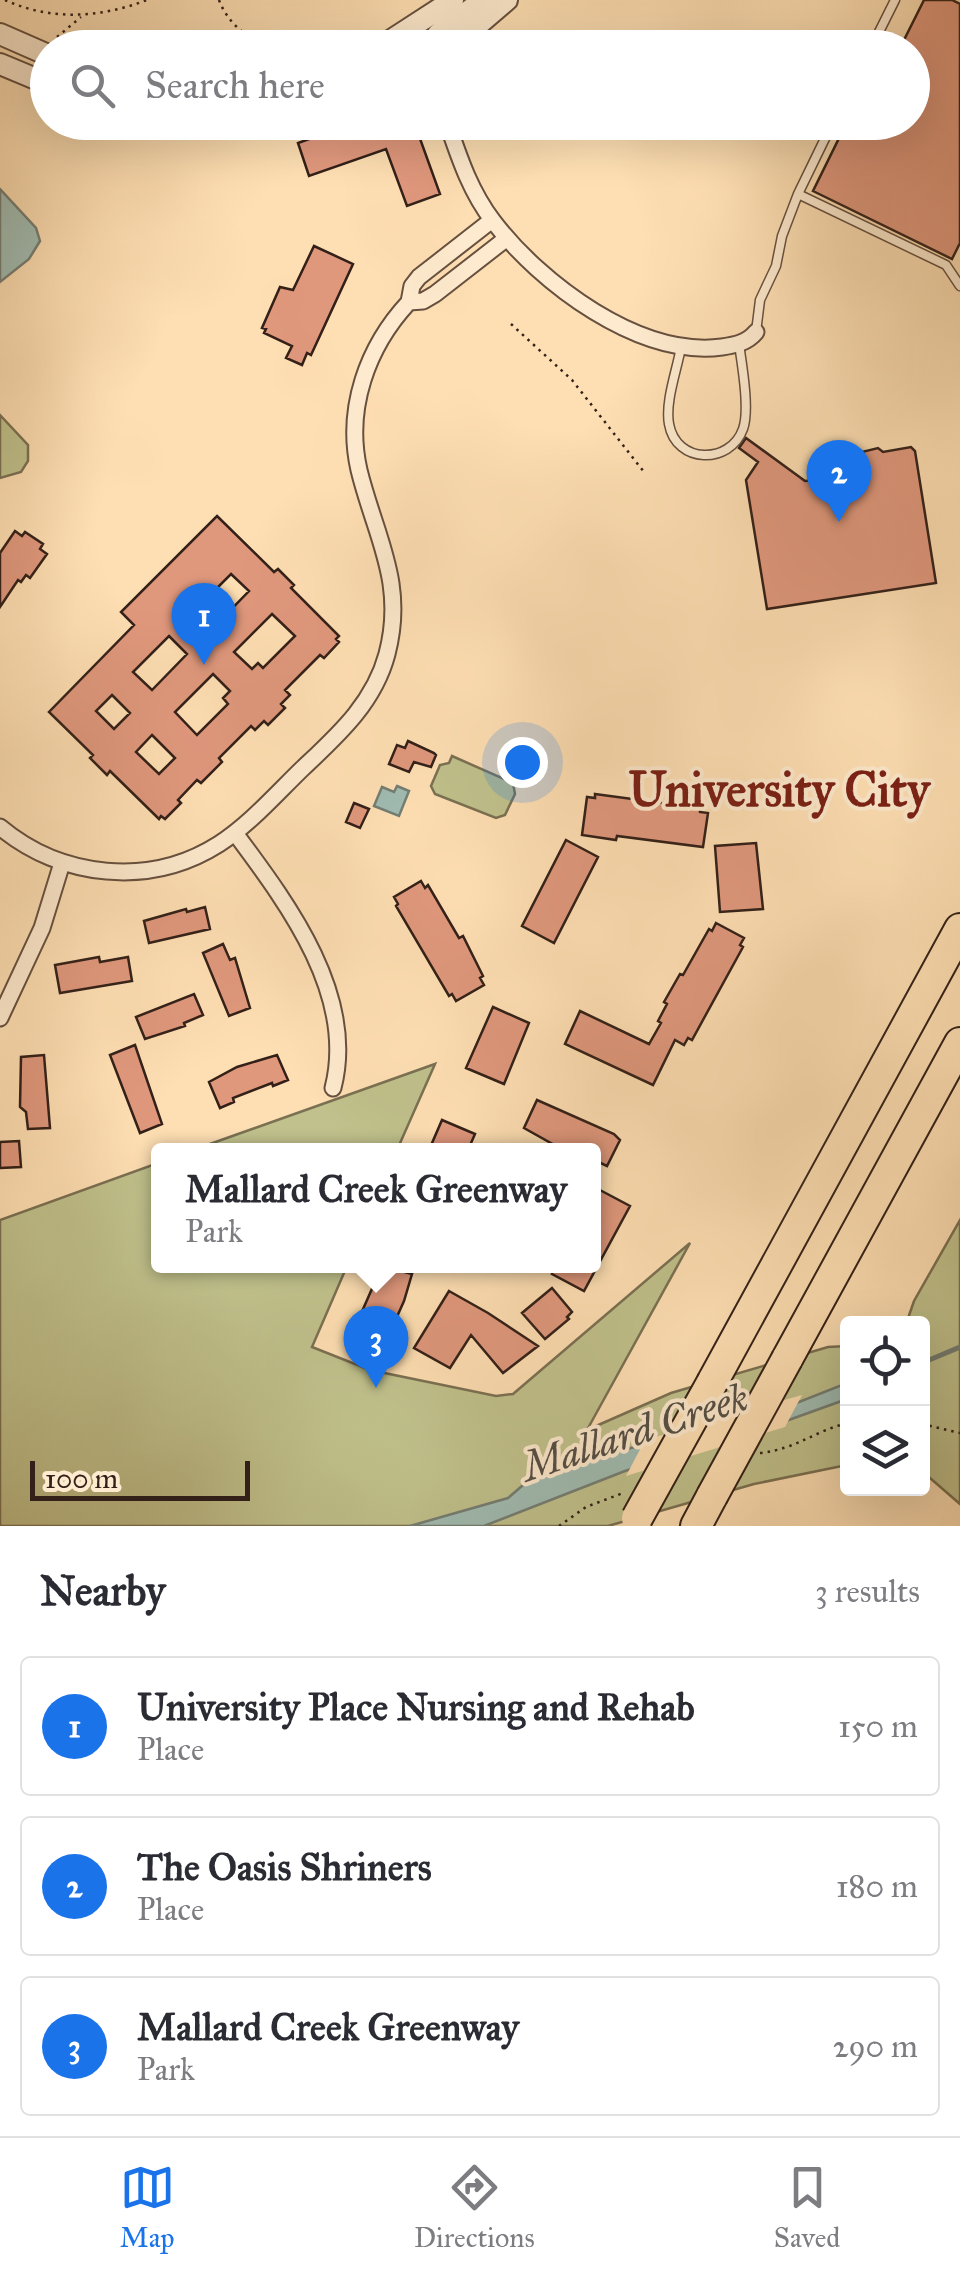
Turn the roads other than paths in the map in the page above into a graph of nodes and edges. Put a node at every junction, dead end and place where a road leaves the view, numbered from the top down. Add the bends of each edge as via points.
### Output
1 (453, 0) edge
2 (483, 0) edge
3 (507, 0) edge
4 (894, 0) edge
5 (425, 30) edge
6 (444, 30) edge
7 (472, 30) edge
8 (880, 30) edge
9 (0, 34) edge
10 (30, 43) edge
11 (0, 64) edge
12 (30, 76) edge
13 (454, 140) edge
14 (825, 140) edge
15 (798, 194) junction
16 (492, 220) junction
17 (507, 238) junction
18 (960, 286) edge
19 (409, 302) junction
20 (756, 332) joint
21 (739, 344) junction
22 (681, 348) junction
23 (0, 826) edge
24 (234, 833) junction
25 (62, 863) junction
26 (960, 929) edge
27 (0, 1018) edge
28 (960, 1043) edge
29 (333, 1088) dead end
30 (635, 1522) edge
31 (696, 1526) edge

1 - 5 street
2 - 6 street
3 - 7 street
4 - 8 lane
9 - 10 street
11 - 12 street
13 - 16 street
14 - 15 lane
15 - 18 lane via 946,265
15 - 20 lane via 760,300
16 - 17 street
16 - 19 street via 419,278
17 - 19 street via 429,298
17 - 22 street via 595,312
19 - 24 street via 373,352 356,422 359,470 394,595 384,665 349,724
20 - 21 street
21 - 22 street
21 - 22 lane via 745,423 729,449 711,456 684,448 670,428
23 - 25 street
24 - 25 street via 192,858 155,869 112,872
24 - 29 street via 288,904 309,946 338,1032
25 - 27 street via 38,939
26 - 30 highway, bridge
28 - 31 highway, bridge

